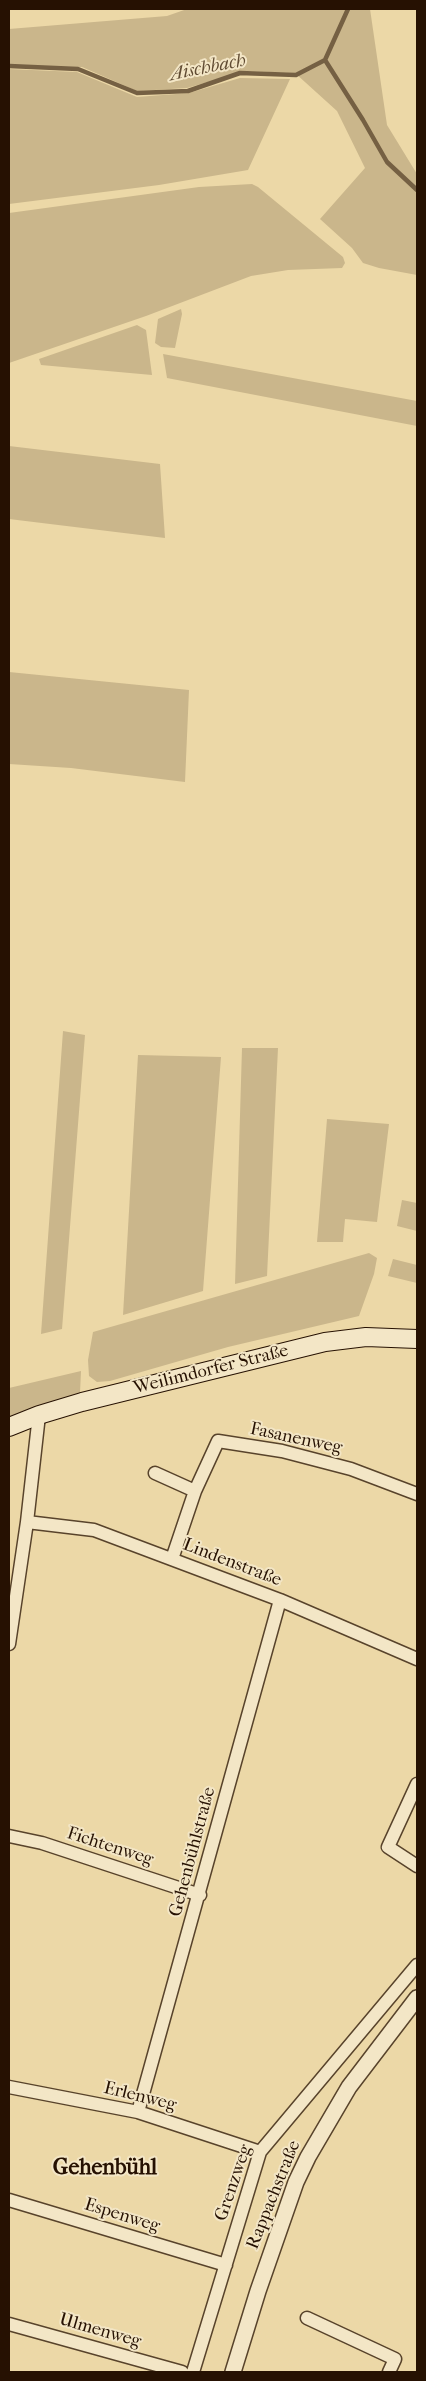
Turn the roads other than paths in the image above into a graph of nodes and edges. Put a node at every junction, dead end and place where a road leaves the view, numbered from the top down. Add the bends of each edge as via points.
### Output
1 (417, 1339) edge
2 (39, 1414) junction
3 (9, 1426) edge
4 (155, 1473) dead end
5 (195, 1491) junction
6 (417, 1494) edge
7 (27, 1522) junction
8 (172, 1559) junction
9 (280, 1600) junction
10 (9, 1644) edge
11 (417, 1659) edge
12 (417, 1784) edge
13 (9, 1836) edge
14 (417, 1866) edge
15 (200, 1895) junction
16 (417, 1965) edge
17 (417, 1998) edge
18 (9, 2087) edge
19 (138, 2112) junction
20 (260, 2152) junction
21 (9, 2200) edge
22 (226, 2265) junction
23 (307, 2318) dead end
24 (9, 2324) edge
25 (176, 2371) edge
26 (193, 2372) edge
27 (233, 2372) edge
28 (389, 2372) edge

1 - 2 main road, Weilimdorfer Straße via 366,1337 325,1342
2 - 3 main road, Weilimdorfer Straße
2 - 7 street
4 - 5 street
5 - 6 street, Fasanenweg via 218,1441 282,1451 351,1469
5 - 8 street, Fasanenweg
7 - 8 street, Lindenstraße via 94,1530
7 - 10 street
8 - 9 street, Lindenstraße
9 - 11 street, Lindenstraße
9 - 15 street, Gehenbühlstraße
12 - 14 street via 388,1847
13 - 15 street, Fichtenweg via 42,1843
15 - 19 street, Gehenbühlstraße
16 - 20 street, Grenzweg
17 - 27 street, Rappachstraße via 349,2087 308,2157 296,2182
18 - 19 street, Erlenweg
19 - 20 street, Erlenweg
20 - 22 street, Grenzweg
21 - 22 street, Espenweg
22 - 26 street, Grenzweg
23 - 28 street via 395,2359
24 - 25 street, Ulmenweg

